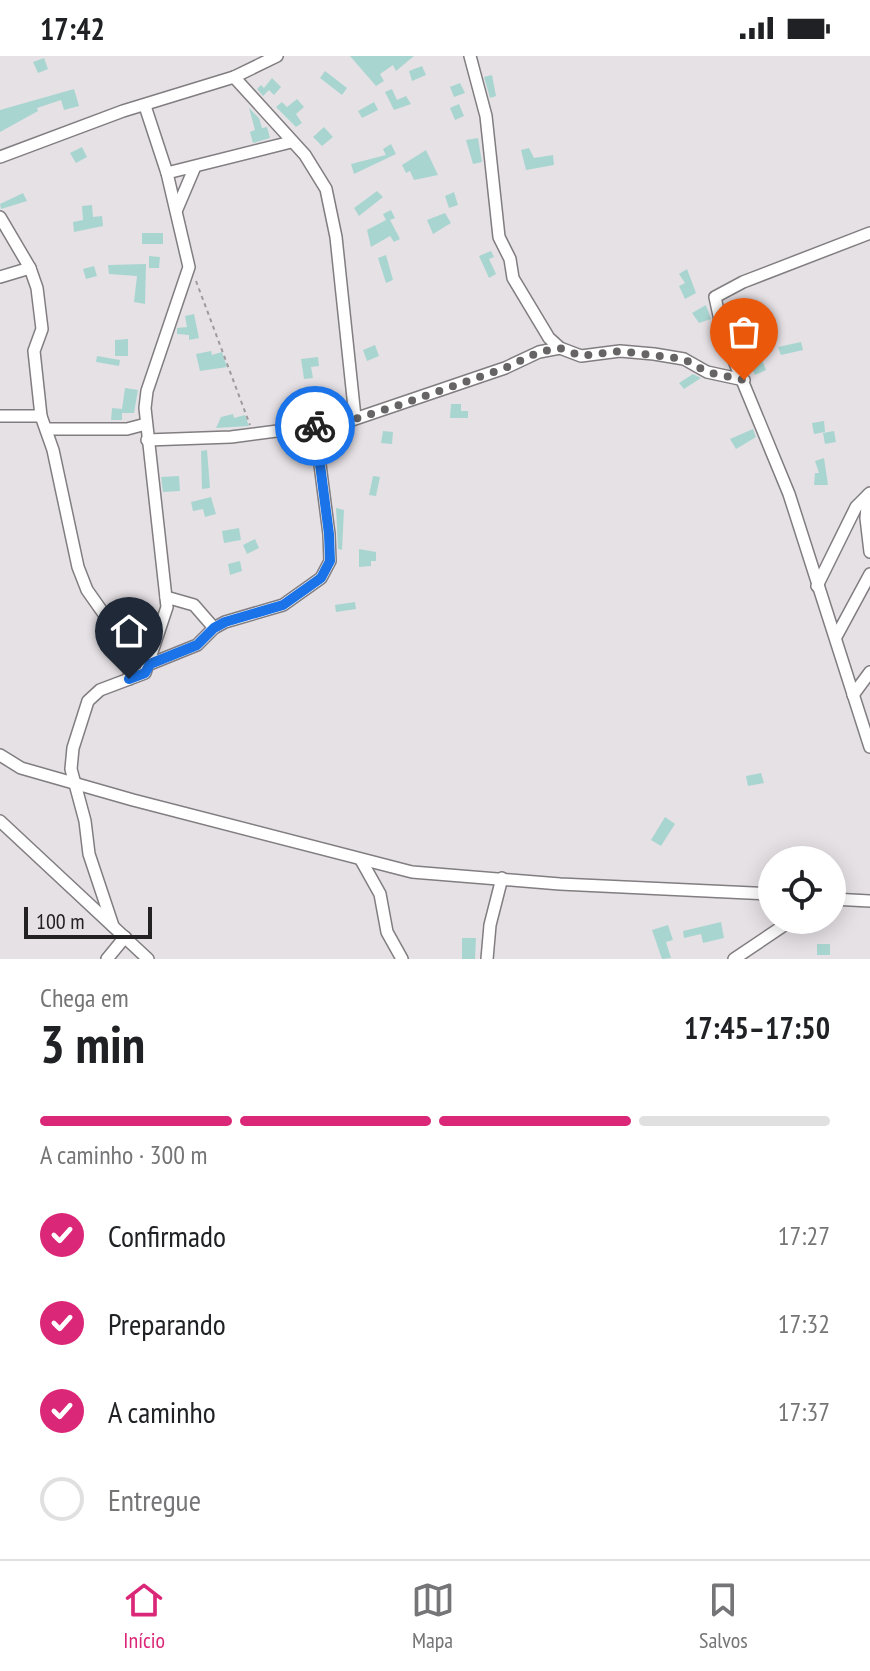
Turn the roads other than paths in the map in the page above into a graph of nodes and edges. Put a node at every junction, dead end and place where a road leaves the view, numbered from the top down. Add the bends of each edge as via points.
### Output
1 (277, 56) edge
2 (470, 56) edge
3 (234, 77) junction
4 (145, 106) junction
5 (291, 142) junction
6 (0, 157) edge
7 (194, 169) junction
8 (167, 173) junction
9 (176, 214) junction
10 (0, 217) edge
11 (870, 233) edge
12 (30, 268) junction
13 (0, 277) edge
14 (560, 348) junction
15 (744, 380) junction
16 (0, 416) edge
17 (41, 416) junction
18 (355, 417) junction
19 (146, 424) junction
20 (315, 426) junction
21 (46, 429) junction
22 (147, 440) junction
23 (869, 494) edge
24 (870, 552) edge
25 (870, 574) edge
26 (817, 586) junction
27 (166, 597) junction
28 (214, 628) junction
29 (836, 637) junction
30 (150, 664) junction
31 (870, 672) edge
32 (129, 679) junction
33 (853, 695) junction
34 (870, 747) edge
35 (0, 755) edge
36 (73, 783) junction
37 (0, 821) edge
38 (361, 860) junction
39 (502, 878) junction
40 (758, 893) edge
41 (846, 900) edge
42 (870, 901) edge
43 (113, 926) junction
44 (771, 934) edge
45 (125, 937) junction
46 (107, 959) edge
47 (148, 959) edge
48 (402, 959) edge
49 (487, 959) edge
50 (734, 959) edge

1 - 3 street
2 - 14 street via 486,116 499,237 534,317
3 - 4 street
3 - 5 street
4 - 6 street
4 - 8 street
5 - 7 street
5 - 18 street via 314,166 326,189
7 - 8 street
7 - 9 street
8 - 9 street
9 - 19 street via 189,267 147,391
10 - 12 street
11 - 15 street via 715,297 718,319
12 - 13 street
12 - 17 street via 42,329 34,351
14 - 15 street via 581,356 620,351 684,359 707,372
14 - 18 street
15 - 26 street
16 - 17 street
17 - 21 street
18 - 20 street
19 - 21 street via 127,429
19 - 22 street
20 - 22 street via 208,439
20 - 28 street via 330,561 321,578 283,605
21 - 32 street via 78,567 111,624 130,668
22 - 27 street
23 - 24 street
23 - 26 street via 848,521
25 - 29 street
26 - 29 street
27 - 28 street via 194,605
27 - 30 street
28 - 30 street via 197,645
29 - 33 street
30 - 32 street via 145,673
31 - 33 street
32 - 36 street via 100,690 88,701 77,725
33 - 34 street
35 - 36 street via 21,768
36 - 38 street
36 - 43 street
37 - 43 street
38 - 39 street via 412,872
38 - 48 street via 380,894 387,932
39 - 40 street
39 - 49 street
41 - 42 street
43 - 45 street
44 - 50 street
45 - 46 street
45 - 47 street

